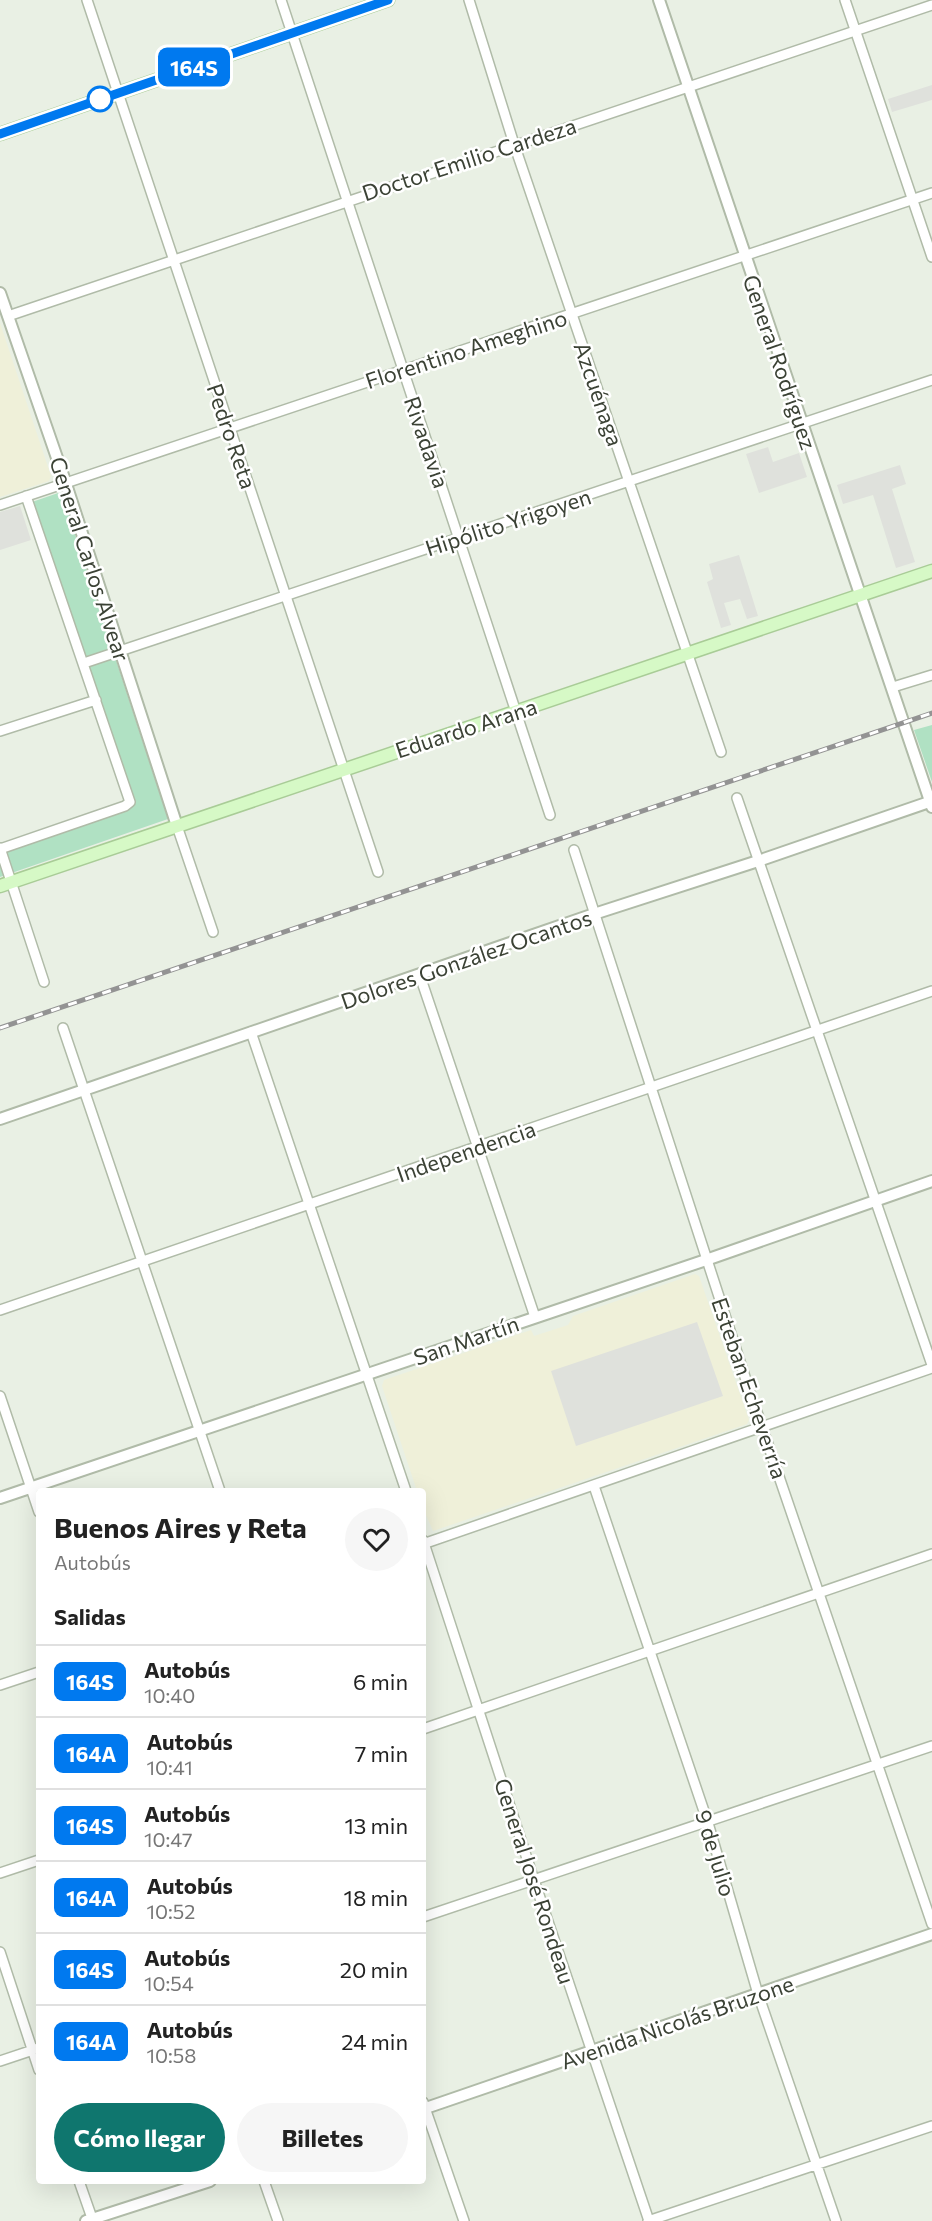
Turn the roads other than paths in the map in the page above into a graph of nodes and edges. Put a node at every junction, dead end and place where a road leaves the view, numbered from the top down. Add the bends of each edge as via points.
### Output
1 (87, 0) edge
2 (281, 0) edge
3 (388, 0) edge
4 (469, 0) edge
5 (659, 0) edge
6 (845, 0) edge
7 (932, 5) edge
8 (855, 31) junction
9 (292, 32) junction
10 (688, 87) junction
11 (119, 93) junction
12 (0, 134) edge
13 (514, 144) junction
14 (932, 193) edge
15 (912, 200) junction
16 (345, 201) junction
17 (744, 256) junction
18 (932, 257) edge
19 (172, 259) junction
20 (0, 293) edge
21 (572, 314) junction
22 (8, 316) junction
23 (402, 370) junction
24 (932, 380) edge
25 (800, 424) junction
26 (230, 428) junction
27 (65, 481) junction
28 (629, 481) junction
29 (26, 496) junction
30 (0, 505) edge
31 (459, 538) junction
32 (932, 572) edge
33 (861, 594) junction
34 (286, 596) junction
35 (120, 651) junction
36 (687, 654) junction
37 (84, 663) junction
38 (932, 675) edge
39 (892, 687) junction
40 (96, 700) junction
41 (518, 711) junction
42 (0, 731) edge
43 (721, 752) dead end
44 (345, 769) junction
45 (737, 798) dead end
46 (931, 804) edge
47 (550, 815) dead end
48 (177, 826) junction
49 (0, 849) edge
50 (574, 850) dead end
51 (758, 861) junction
52 (378, 872) dead end
53 (6, 884) edge
54 (594, 914) junction
55 (213, 932) dead end
56 (420, 976) junction
57 (44, 982) dead end
58 (932, 991) edge
59 (63, 1028) dead end
60 (815, 1030) junction
61 (250, 1032) junction
62 (650, 1087) junction
63 (84, 1091) junction
64 (0, 1119) edge
65 (477, 1147) junction
66 (932, 1181) edge
67 (876, 1201) junction
68 (310, 1205) junction
69 (706, 1260) junction
70 (142, 1262) junction
71 (0, 1310) edge
72 (535, 1317) junction
73 (932, 1366) edge
74 (367, 1374) junction
75 (0, 1396) edge
76 (764, 1428) junction
77 (200, 1430) junction
78 (594, 1486) junction
79 (31, 1487) junction
80 (219, 1488) edge
81 (405, 1488) edge
82 (0, 1498) edge
83 (36, 1503) edge
84 (426, 1541) edge
85 (426, 1548) edge
86 (932, 1554) edge
87 (818, 1593) junction
88 (648, 1652) junction
89 (36, 1673) edge
90 (0, 1685) edge
91 (480, 1710) junction
92 (426, 1728) edge
93 (932, 1746) edge
94 (876, 1765) junction
95 (708, 1823) junction
96 (36, 1861) edge
97 (0, 1873) edge
98 (534, 1880) junction
99 (426, 1916) edge
100 (932, 1924) edge
101 (932, 1934) edge
102 (0, 1952) edge
103 (758, 1994) junction
104 (36, 2049) edge
105 (592, 2051) junction
106 (0, 2061) edge
107 (426, 2105) edge
108 (426, 2112) edge
109 (932, 2126) edge
110 (816, 2164) junction
111 (79, 2184) edge
112 (201, 2184) edge
113 (265, 2184) edge
114 (90, 2220) edge
115 (278, 2221) edge
116 (464, 2221) edge
117 (649, 2221) edge
118 (836, 2221) edge

1 - 11 street, Pedro Reta
2 - 9 street, Rivadavia
3 - 9 main road
4 - 13 street, Azcuénaga
5 - 10 street, General Rodríguez
6 - 8 street
7 - 8 street, Doctor Emilio Cardeza
8 - 10 street, Doctor Emilio Cardeza
8 - 15 street
9 - 11 main road
9 - 16 street, Rivadavia
10 - 13 street, Doctor Emilio Cardeza
10 - 17 street, General Rodríguez
11 - 12 main road
11 - 19 street, Pedro Reta
13 - 16 street, Doctor Emilio Cardeza
13 - 21 street, Azcuénaga
14 - 15 street, Florentino Ameghino
15 - 17 street, Florentino Ameghino
15 - 18 street
16 - 19 street, Doctor Emilio Cardeza
16 - 23 street, Rivadavia
17 - 21 street, Florentino Ameghino
17 - 25 street, General Rodríguez
19 - 22 street, Doctor Emilio Cardeza
19 - 26 street, Pedro Reta
20 - 22 street, General Carlos Alvear
21 - 23 street, Florentino Ameghino
21 - 28 street, Azcuénaga
22 - 27 street, General Carlos Alvear
23 - 26 street, Florentino Ameghino
23 - 31 street, Rivadavia
24 - 25 street, Hipólito Yrigoyen
25 - 28 street, Hipólito Yrigoyen
25 - 33 street, General Rodríguez
26 - 27 street, Florentino Ameghino
26 - 34 street, Pedro Reta
27 - 29 street, Florentino Ameghino
27 - 35 street, General Carlos Alvear
28 - 31 street, Hipólito Yrigoyen
28 - 36 street, Azcuénaga
29 - 30 street, Florentino Ameghino
29 - 37 street
31 - 34 street, Hipólito Yrigoyen
31 - 41 street, Rivadavia
32 - 33 main road, Eduardo Arana
33 - 36 main road, Eduardo Arana
33 - 39 street, General Rodríguez
34 - 35 street, Hipólito Yrigoyen
34 - 44 street, Pedro Reta
35 - 37 street, Hipólito Yrigoyen
35 - 48 street, General Carlos Alvear
36 - 41 main road, Eduardo Arana
36 - 43 street, Azcuénaga
37 - 40 street
38 - 39 street
39 - 46 street, General Rodríguez
40 - 42 street
40 - 49 street via 130,802
41 - 44 main road, Eduardo Arana
41 - 47 street, Rivadavia
44 - 48 main road, Eduardo Arana
44 - 52 street, Pedro Reta
45 - 51 street
46 - 51 street, Dolores González Ocantos
48 - 53 main road, Eduardo Arana
48 - 55 street
49 - 53 street
50 - 54 street, Esteban Echeverría
51 - 54 street, Dolores González Ocantos
51 - 60 street
53 - 57 street
54 - 56 street, Dolores González Ocantos
54 - 62 street, Esteban Echeverría
56 - 61 street, Dolores González Ocantos
56 - 65 street
58 - 60 street, Independencia
59 - 63 street
60 - 62 street, Independencia
60 - 67 street
61 - 63 street, Dolores González Ocantos
61 - 68 street
62 - 65 street, Independencia
62 - 69 street, Esteban Echeverría
63 - 64 street, Dolores González Ocantos
63 - 70 street
65 - 68 street, Independencia
65 - 72 street
66 - 67 street, San Martín
67 - 69 street, San Martín
67 - 73 street
68 - 70 street, Independencia
68 - 74 street
69 - 72 street, San Martín
69 - 76 street, Esteban Echeverría
70 - 71 street, Independencia
70 - 77 street
72 - 74 street, San Martín
73 - 76 street
74 - 77 street, San Martín
74 - 81 street
75 - 79 street
76 - 78 street
76 - 87 street, Esteban Echeverría
77 - 79 street, San Martín
77 - 80 street
78 - 84 street
78 - 88 street, 9 de Julio
79 - 82 street, San Martín
79 - 83 street
85 - 91 street, General José Rondeau
86 - 87 street
87 - 88 street
87 - 94 street, Esteban Echeverría
88 - 91 street
88 - 95 street, 9 de Julio
89 - 90 street
91 - 92 street
91 - 98 street, General José Rondeau
93 - 94 street
94 - 95 street
94 - 100 street, Esteban Echeverría
95 - 98 street
95 - 103 street, 9 de Julio
96 - 97 street
98 - 99 street
98 - 105 street, General José Rondeau
101 - 103 street, Avenida Nicolás Bruzone
102 - 104 street
103 - 105 street, Avenida Nicolás Bruzone
103 - 110 street, 9 de Julio
104 - 106 street
105 - 107 street, Avenida Nicolás Bruzone
105 - 117 street, General José Rondeau
108 - 116 street
109 - 110 street
110 - 117 street
110 - 118 street, 9 de Julio
111 - 114 street
112 - 114 street
113 - 115 street

